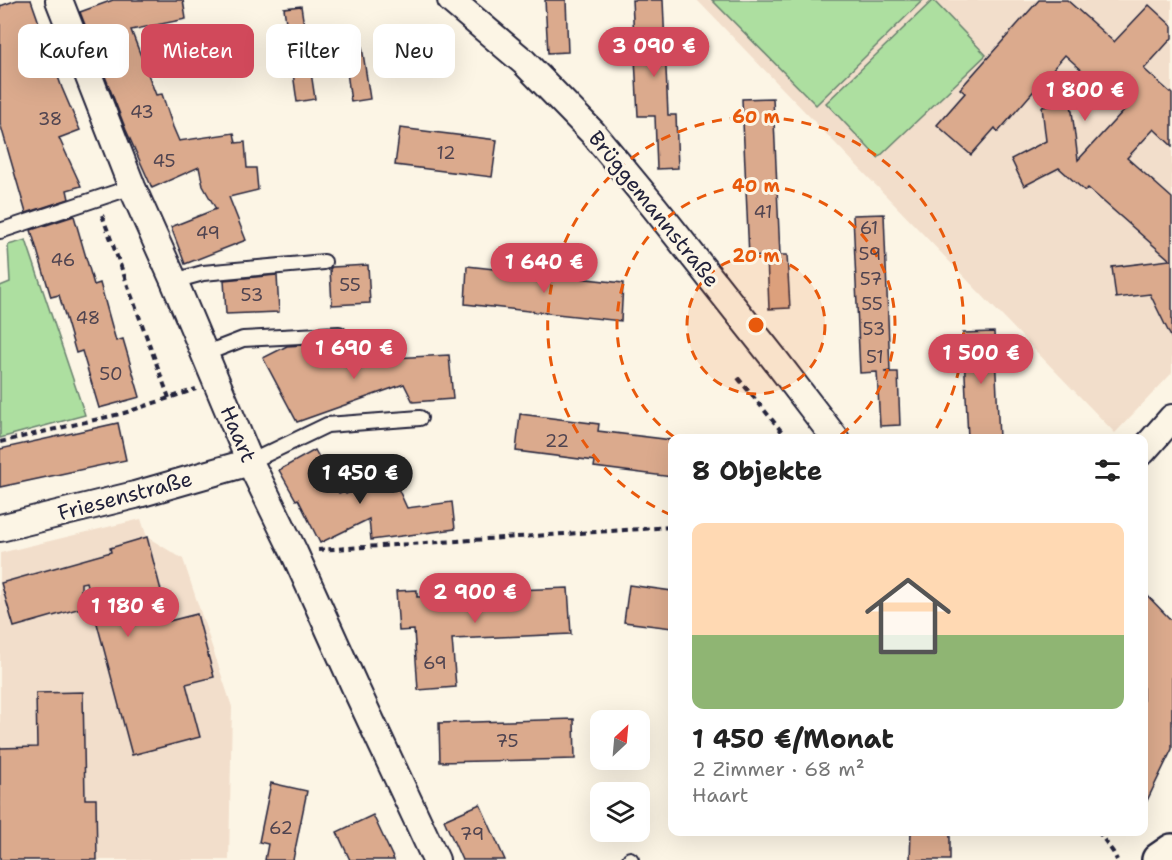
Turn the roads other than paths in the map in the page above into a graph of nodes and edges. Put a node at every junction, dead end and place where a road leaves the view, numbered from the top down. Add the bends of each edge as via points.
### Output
1 (59, 0) edge
2 (451, 0) edge
3 (132, 187) junction
4 (0, 231) edge
5 (324, 262) dead end
6 (174, 281) junction
7 (339, 334) dead end
8 (204, 354) junction
9 (420, 418) dead end
10 (1172, 418) edge
11 (832, 434) edge
12 (1148, 445) edge
13 (250, 462) junction
14 (0, 528) edge
15 (436, 860) edge

1 - 3 street, Haart
2 - 11 street, Brüggemannstraße via 524,62 593,133
3 - 4 lane
3 - 6 street, Haart
5 - 6 lane via 203,273
6 - 8 street, Haart
7 - 8 lane via 243,339
8 - 13 street, Haart
9 - 13 lane via 327,425
10 - 12 street
13 - 14 street, Friesenstraße
13 - 15 street, Haart

